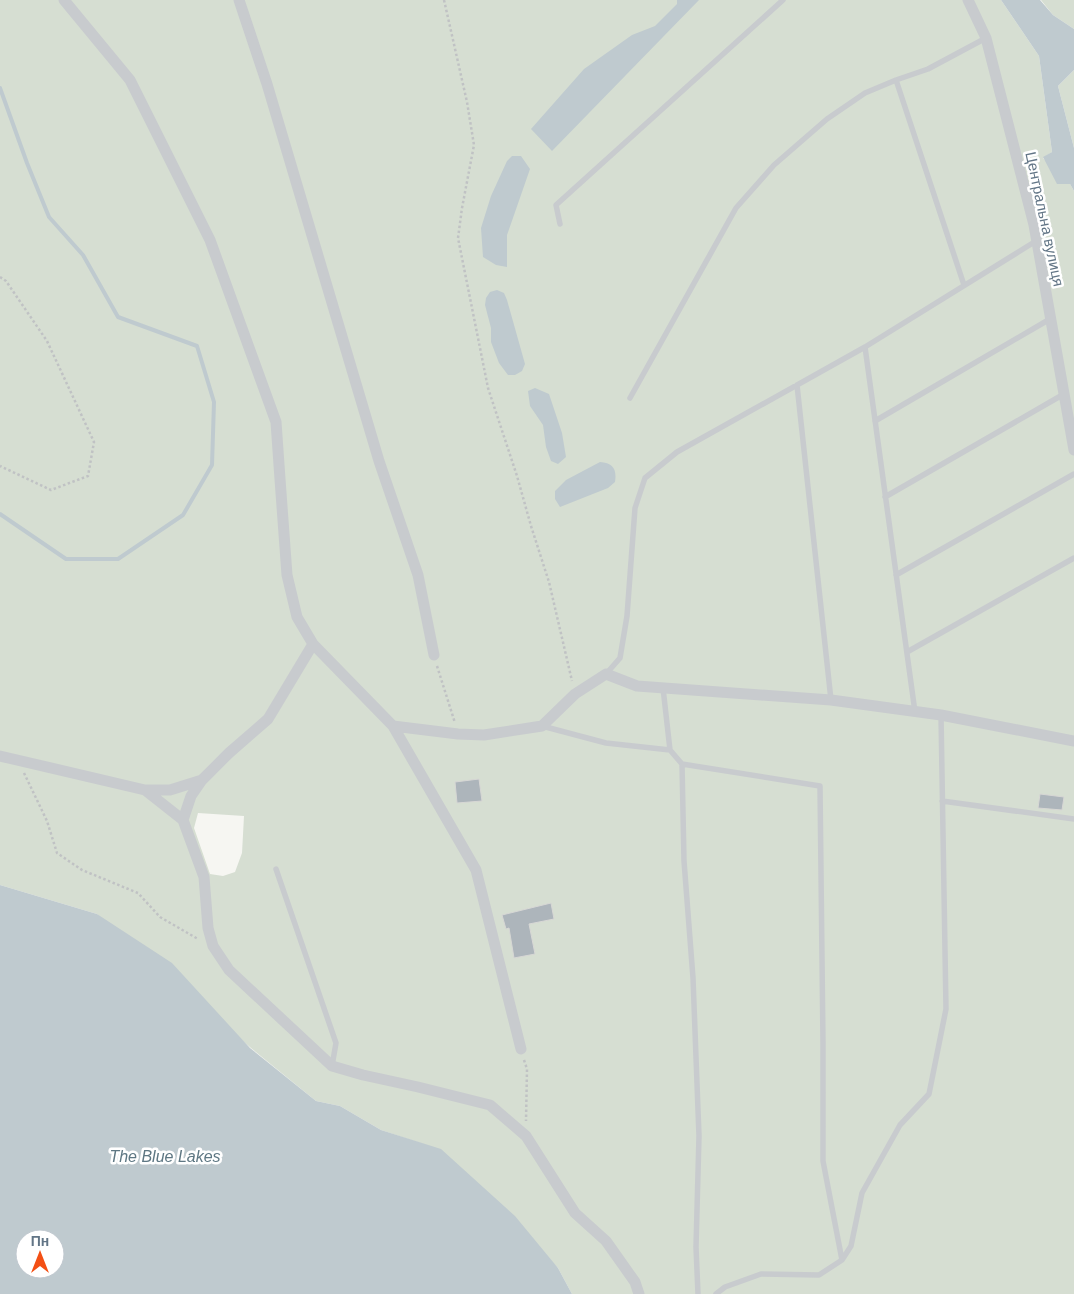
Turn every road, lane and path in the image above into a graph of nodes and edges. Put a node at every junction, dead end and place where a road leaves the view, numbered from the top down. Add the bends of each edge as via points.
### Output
1 (64, 0) edge
2 (239, 0) edge
3 (444, 0) edge
4 (783, 0) edge
5 (968, 0) edge
6 (986, 38) junction
7 (896, 80) junction
8 (560, 224) dead end
9 (1036, 240) junction
10 (0, 277) edge
11 (964, 286) junction
12 (1050, 320) junction
13 (865, 347) junction
14 (797, 385) junction
15 (1064, 394) junction
16 (630, 398) dead end
17 (875, 421) junction
18 (1074, 450) edge
19 (0, 466) edge
20 (1074, 474) edge
21 (886, 497) junction
22 (1074, 558) edge
23 (896, 575) junction
24 (312, 644) junction
25 (907, 652) junction
26 (434, 655) joint
27 (606, 674) junction
28 (663, 688) junction
29 (575, 694) junction
30 (831, 700) junction
31 (915, 712) junction
32 (942, 715) junction
33 (393, 726) junction
34 (542, 726) junction
35 (458, 734) junction
36 (1074, 741) edge
37 (670, 750) junction
38 (0, 756) edge
39 (17, 761) junction
40 (682, 764) junction
41 (202, 780) junction
42 (145, 790) junction
43 (942, 800) junction
44 (183, 820) junction
45 (1074, 820) edge
46 (276, 870) dead end
47 (213, 946) junction
48 (521, 1048) joint
49 (332, 1066) junction
50 (526, 1136) junction
51 (842, 1260) junction
52 (639, 1294) edge
53 (698, 1294) edge
54 (716, 1294) edge

1 - 24 street via 130,80 210,240 276,422 287,575 297,617
2 - 26 street via 379,461 418,575
3 - 29 path via 474,145 458,238 488,388 549,582
4 - 8 lane via 556,205
5 - 6 street, Центральна вулиця
6 - 7 lane via 928,70
6 - 9 street, Центральна вулиця
7 - 11 lane
7 - 16 lane via 865,93 827,119 774,165 736,208
9 - 11 lane
9 - 12 street, Центральна вулиця
10 - 19 path via 47,341 94,442 88,476 51,490
11 - 13 lane
12 - 15 street, Центральна вулиця
12 - 17 lane
13 - 14 lane
13 - 17 lane
14 - 27 lane via 677,452 645,478 635,508 627,616 620,658
14 - 30 lane
15 - 18 street, Центральна вулиця
15 - 21 lane
17 - 21 lane
20 - 23 lane
21 - 23 lane
22 - 25 lane
23 - 25 lane
24 - 33 street
24 - 41 street via 268,719
25 - 31 lane
26 - 35 path
27 - 28 street via 638,686
27 - 29 street
28 - 30 street
28 - 37 lane
29 - 34 street
30 - 31 street
31 - 32 street
32 - 36 street
32 - 43 lane
33 - 35 street
33 - 48 street via 476,870
34 - 35 street via 484,736
34 - 37 lane via 606,743
37 - 40 lane
38 - 39 street
39 - 42 street
39 - 47 path via 48,821 57,853 82,870 138,893 160,917
40 - 51 lane via 820,786 823,1161
40 - 53 lane via 699,1136
41 - 42 street via 170,790
41 - 44 street via 191,796
42 - 44 street
43 - 45 lane
43 - 51 lane via 946,1009 929,1094 900,1125 862,1193 851,1246
44 - 47 street via 204,877 208,928
46 - 49 lane via 336,1043
47 - 49 street via 229,970
48 - 50 path via 527,1070
49 - 50 street via 490,1105
50 - 52 street via 575,1213 606,1241 635,1282
51 - 54 lane via 819,1275 761,1274

